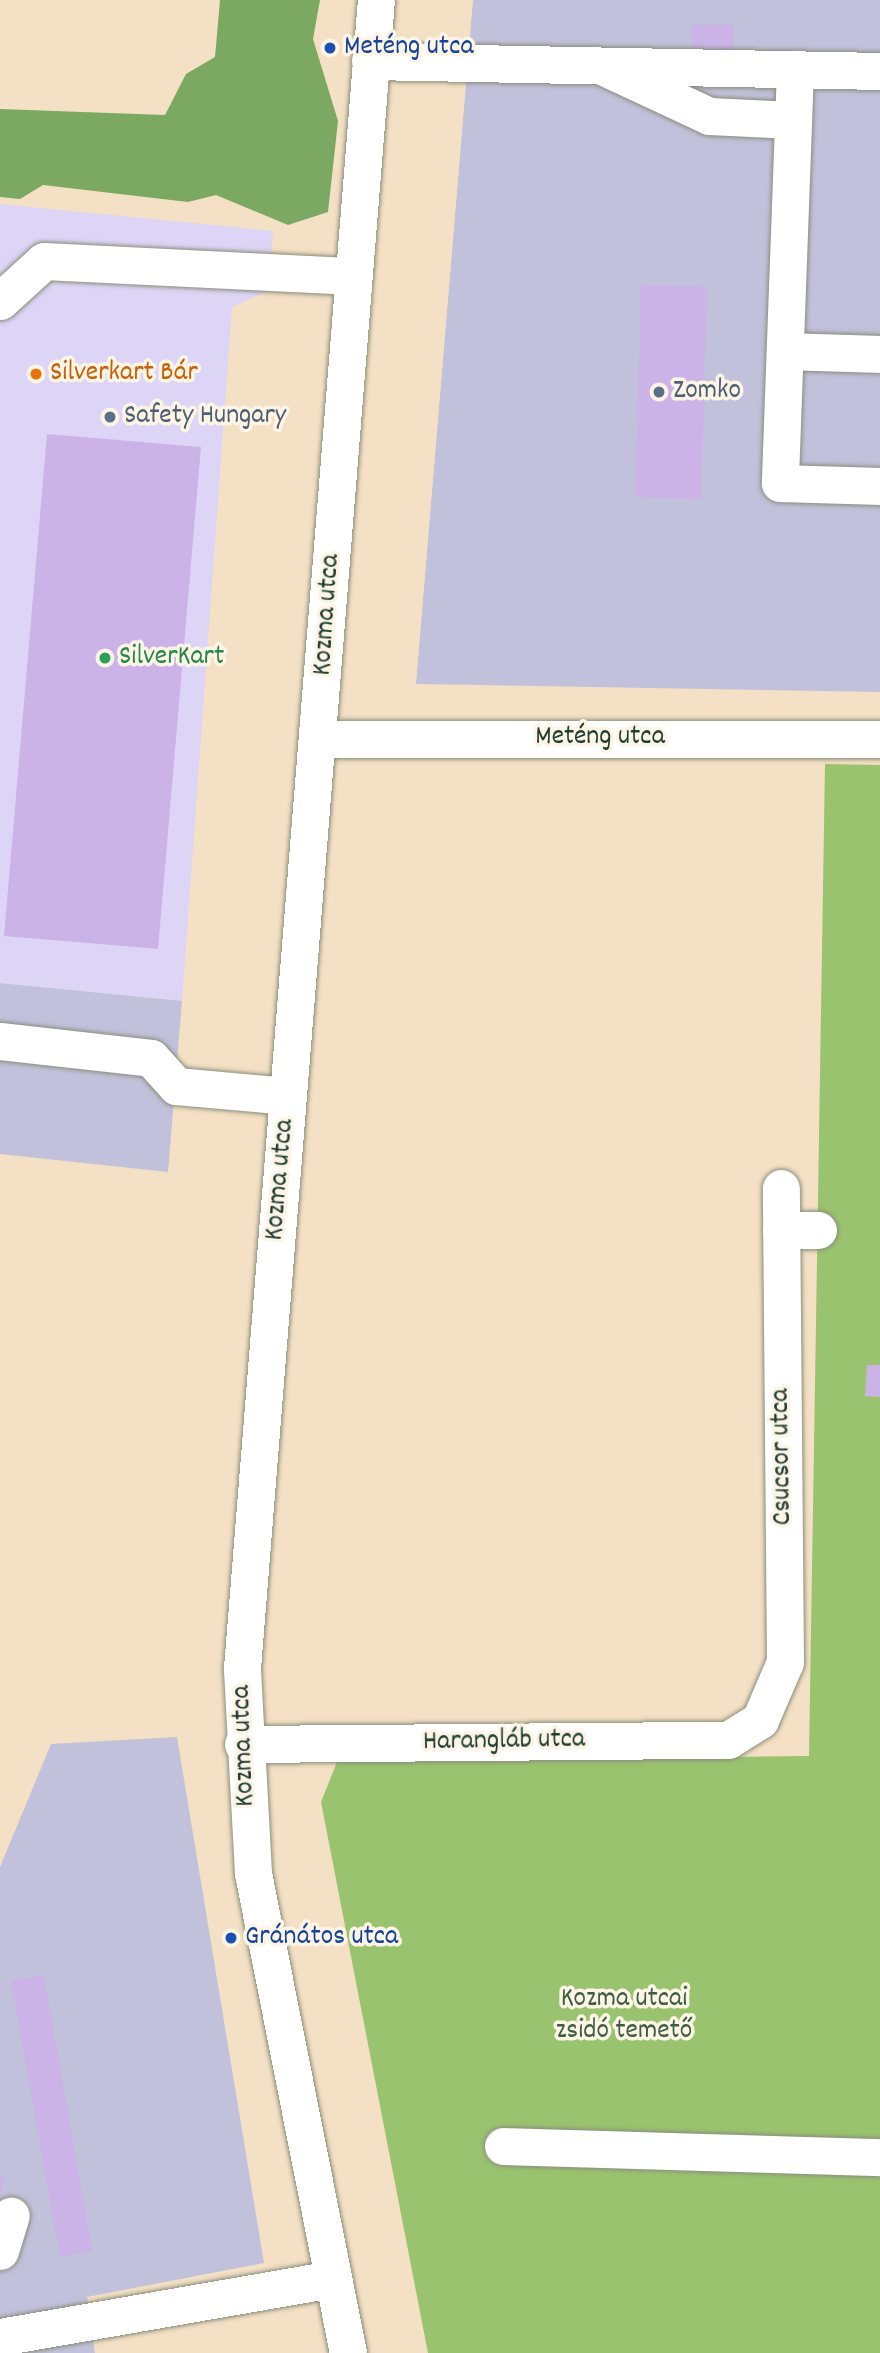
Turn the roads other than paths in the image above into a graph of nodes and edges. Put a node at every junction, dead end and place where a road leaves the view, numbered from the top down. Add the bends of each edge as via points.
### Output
1 (376, 0) edge
2 (370, 61) junction
3 (597, 64) junction
4 (795, 69) junction
5 (880, 71) edge
6 (793, 120) junction
7 (354, 276) junction
8 (0, 301) edge
9 (785, 351) junction
10 (880, 354) edge
11 (880, 486) edge
12 (319, 739) junction
13 (880, 739) edge
14 (0, 1041) edge
15 (288, 1096) junction
16 (781, 1188) dead end
17 (781, 1230) junction
18 (818, 1230) dead end
19 (760, 1720) joint
20 (243, 1744) junction
21 (503, 2146) dead end
22 (880, 2157) edge
23 (11, 2216) dead end
24 (0, 2251) edge
25 (333, 2279) junction
26 (0, 2337) edge
27 (348, 2353) edge

1 - 2 street, Kozma utca
2 - 3 street
2 - 7 street, Kozma utca
3 - 4 street
3 - 6 street via 709,116
4 - 5 street
4 - 6 street
6 - 9 street
7 - 8 street via 44,261
7 - 12 street, Kozma utca
9 - 10 street
9 - 11 street via 780,483
12 - 13 street, Meténg utca
12 - 15 street, Kozma utca
14 - 15 street via 150,1058 176,1086
15 - 20 street, Kozma utca via 244,1628
16 - 17 street, Csucsor utca
17 - 18 street
17 - 19 street, Csucsor utca via 785,1662
19 - 20 street, Harangláb utca via 728,1740
20 - 25 street, Kozma utca via 253,1873
21 - 22 street
23 - 24 street
25 - 26 street
25 - 27 street, Kozma utca

